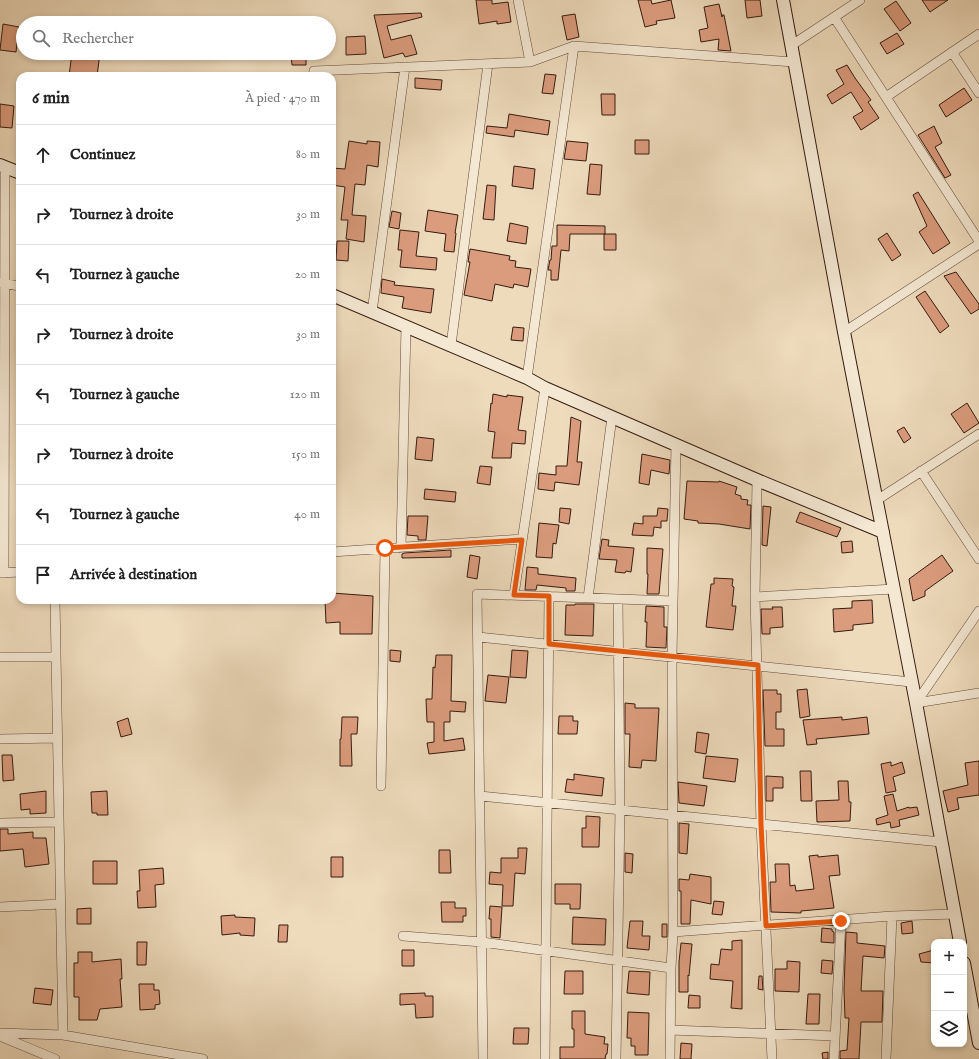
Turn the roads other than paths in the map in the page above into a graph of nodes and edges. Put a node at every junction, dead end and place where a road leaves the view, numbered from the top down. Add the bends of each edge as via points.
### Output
1 (518, 0) edge
2 (783, 0) edge
3 (860, 0) edge
4 (834, 17) junction
5 (979, 34) edge
6 (792, 45) junction
7 (574, 46) junction
8 (952, 52) junction
9 (530, 62) junction
10 (794, 62) junction
11 (488, 64) junction
12 (405, 67) junction
13 (314, 72) edge
14 (979, 93) edge
15 (886, 97) junction
16 (3, 166) edge
17 (16, 171) edge
18 (979, 242) edge
19 (2, 284) edge
20 (16, 286) edge
21 (336, 297) edge
22 (372, 312) junction
23 (406, 326) junction
24 (844, 332) junction
25 (451, 345) junction
26 (527, 378) junction
27 (545, 388) junction
28 (612, 417) junction
29 (979, 434) edge
30 (676, 444) junction
31 (922, 471) junction
32 (757, 480) junction
33 (877, 500) junction
34 (883, 532) junction
35 (522, 540) junction
36 (385, 548) junction
37 (401, 548) junction
38 (336, 552) edge
39 (979, 559) edge
40 (16, 572) edge
41 (2, 573) edge
42 (894, 590) junction
43 (514, 595) junction
44 (549, 596) junction
45 (755, 597) junction
46 (588, 598) junction
47 (618, 599) junction
48 (673, 602) junction
49 (56, 604) edge
50 (979, 611) edge
51 (478, 637) junction
52 (549, 644) junction
53 (619, 651) junction
54 (0, 657) edge
55 (56, 657) junction
56 (672, 657) junction
57 (758, 665) junction
58 (911, 682) junction
59 (979, 693) edge
60 (916, 703) junction
61 (58, 738) junction
62 (0, 739) edge
63 (381, 786) dead end
64 (480, 796) junction
65 (548, 803) junction
66 (620, 810) junction
67 (672, 815) junction
68 (59, 822) junction
69 (0, 823) edge
70 (761, 824) junction
71 (941, 842) junction
72 (61, 904) junction
73 (0, 907) edge
74 (955, 914) junction
75 (892, 916) junction
76 (841, 921) junction
77 (766, 926) junction
78 (673, 932) junction
79 (403, 936) dead end
80 (959, 939) edge
81 (482, 942) junction
82 (546, 951) junction
83 (617, 960) junction
84 (671, 968) junction
85 (966, 975) edge
86 (670, 1030) junction
87 (0, 1033) edge
88 (771, 1033) junction
89 (63, 1035) junction
90 (0, 1036) edge
91 (835, 1036) junction
92 (979, 1042) edge
93 (55, 1059) edge
94 (203, 1059) edge
95 (483, 1059) edge
96 (545, 1059) edge
97 (616, 1059) edge
98 (670, 1059) edge
99 (772, 1059) edge
100 (834, 1059) edge
101 (886, 1059) edge

1 - 9 street
2 - 6 street
3 - 4 street
4 - 6 street
4 - 15 street
5 - 8 street
6 - 10 street
7 - 9 street
7 - 10 street
7 - 26 street
8 - 14 street
8 - 15 street
9 - 11 street
10 - 24 street
11 - 12 street
11 - 25 street
12 - 13 street
12 - 22 street
15 - 18 street
16 - 17 street
16 - 19 street
18 - 24 street
19 - 20 street
19 - 41 street
21 - 22 street
22 - 23 street
23 - 25 street
23 - 37 street
24 - 33 street
25 - 26 street
26 - 27 street
27 - 28 street
27 - 35 street
28 - 30 street
28 - 46 street
29 - 31 street
30 - 32 street
30 - 48 street
31 - 33 street
31 - 39 street
32 - 34 street
32 - 45 street
33 - 34 street
34 - 42 street
35 - 37 street
35 - 43 street
36 - 37 street
36 - 38 street
36 - 63 street
40 - 41 street
42 - 45 street
42 - 58 street
43 - 44 street
43 - 51 street via 477,594
44 - 46 street
44 - 52 street
45 - 57 street
46 - 47 street
47 - 48 street
47 - 53 street
48 - 56 street
49 - 55 street
50 - 60 street
51 - 52 street
51 - 64 street
52 - 53 street
52 - 65 street
53 - 56 street
53 - 66 street
54 - 55 street
55 - 61 street
56 - 57 street
56 - 67 street
57 - 58 street
57 - 70 street
58 - 60 street
59 - 60 street
60 - 71 street
61 - 62 street
61 - 68 street
64 - 65 street
64 - 81 street
65 - 66 street
65 - 82 street
66 - 67 street
66 - 83 street
67 - 70 street
67 - 78 street
68 - 69 street
68 - 72 street
70 - 71 street
70 - 77 street
71 - 74 street
72 - 73 street
72 - 89 street
74 - 75 street
74 - 80 street
75 - 76 street
75 - 101 street
76 - 77 street
76 - 91 street
77 - 78 street
77 - 88 street
78 - 84 street
79 - 81 street
81 - 82 street
81 - 95 street
82 - 83 street
82 - 96 street
83 - 84 street
83 - 97 street
84 - 86 street
85 - 92 street
86 - 88 street
86 - 98 street
87 - 89 street
88 - 91 street
88 - 99 street
89 - 94 street
90 - 93 street
91 - 100 street

